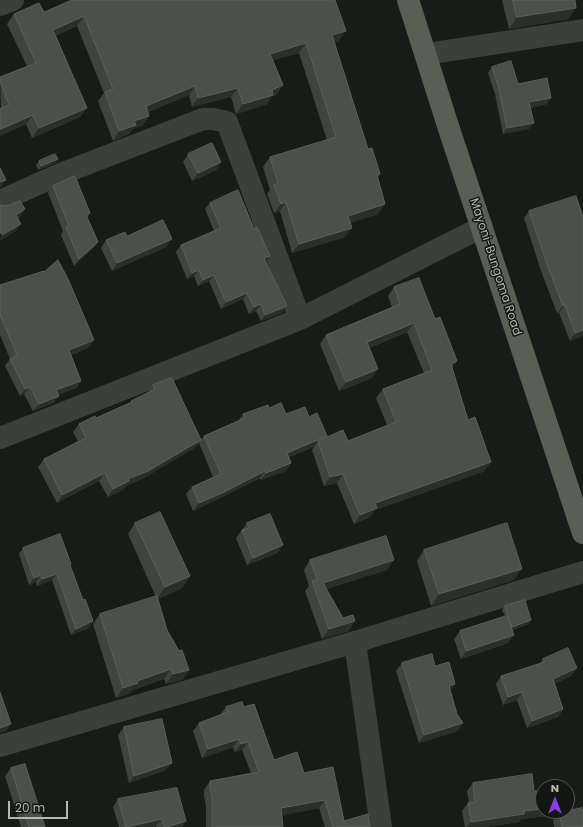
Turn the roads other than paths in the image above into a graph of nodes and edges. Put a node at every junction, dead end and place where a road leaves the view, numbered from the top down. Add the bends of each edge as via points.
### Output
1 (13, 0) edge
2 (408, 0) edge
3 (0, 5) edge
4 (583, 30) edge
5 (426, 54) junction
6 (0, 201) edge
7 (482, 227) junction
8 (300, 320) junction
9 (0, 438) edge
10 (583, 533) edge
11 (583, 572) edge
12 (355, 642) junction
13 (0, 746) edge
14 (381, 827) edge

1 - 3 street
2 - 5 main road, Mayoni-Bungoma Road
4 - 5 street
5 - 7 main road, Mayoni-Bungoma Road
6 - 8 street via 58,175 203,119 226,122
7 - 8 street
7 - 10 main road, Mayoni-Bungoma Road
8 - 9 street
11 - 12 street
12 - 13 street
12 - 14 street

